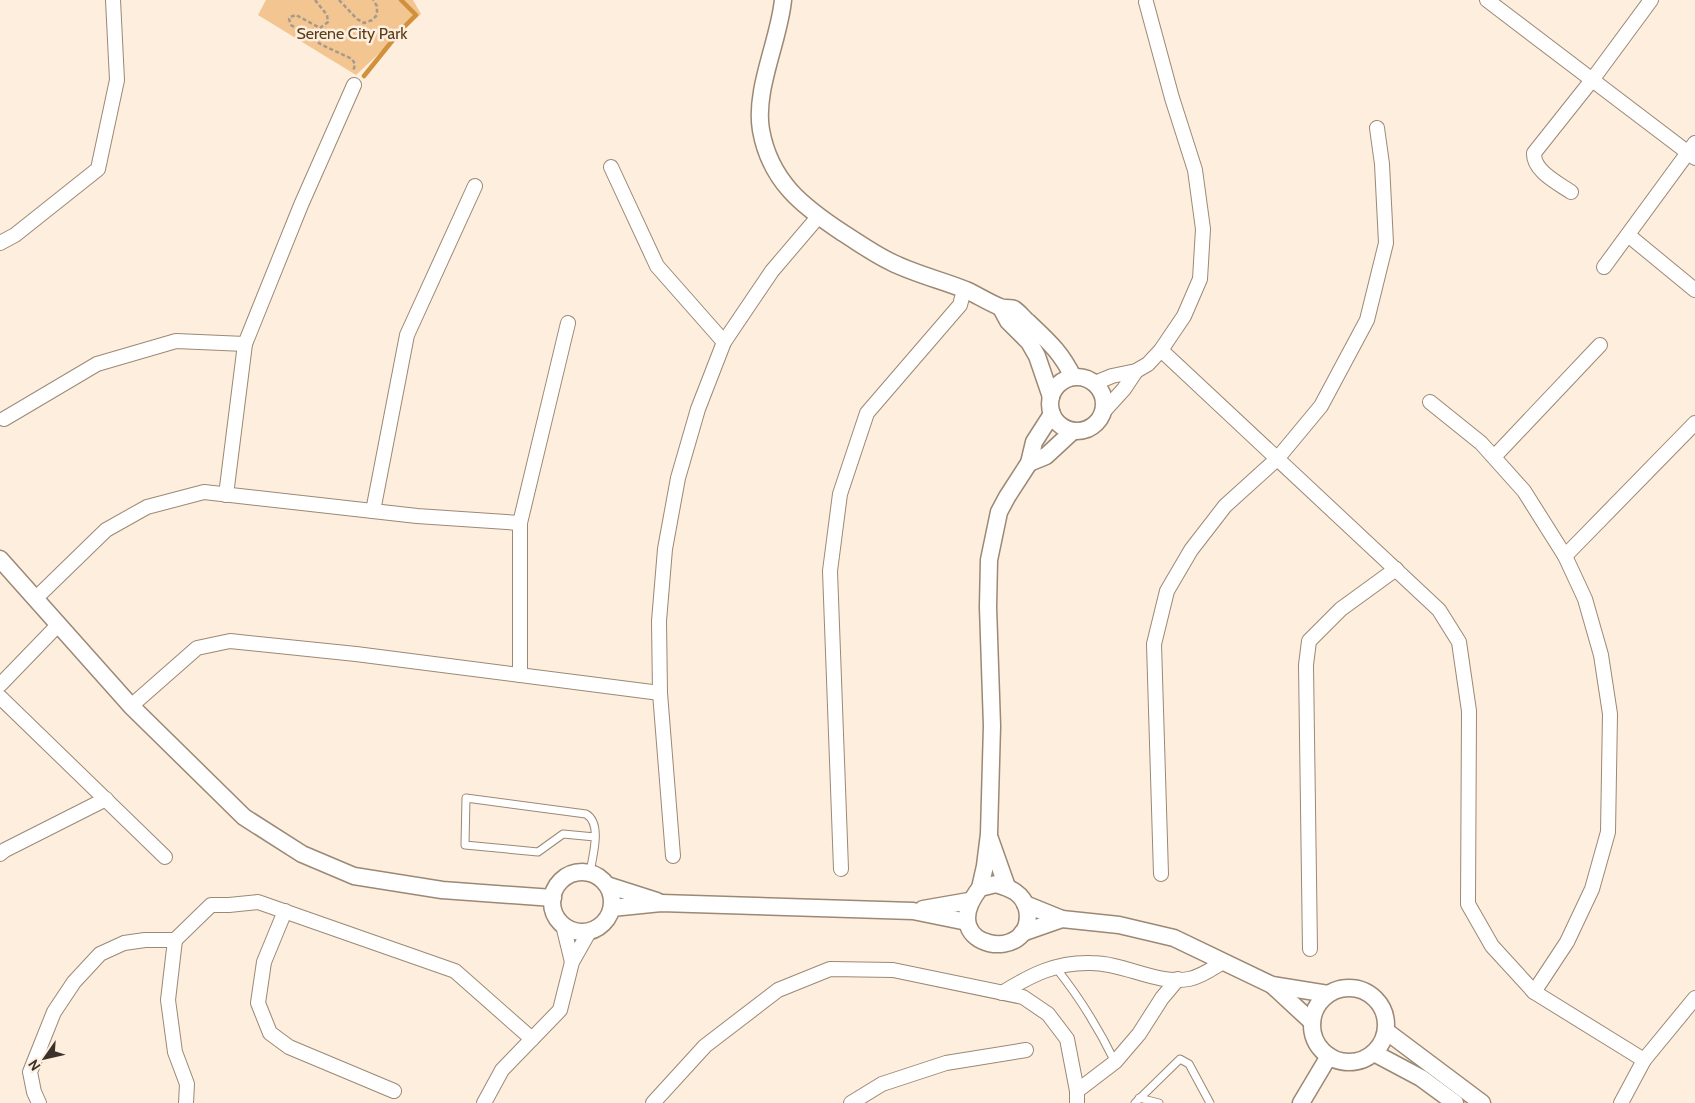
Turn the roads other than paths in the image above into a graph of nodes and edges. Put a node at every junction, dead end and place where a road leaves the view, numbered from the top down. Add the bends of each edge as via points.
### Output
1 (113, 0) edge
2 (783, 0) edge
3 (1486, 0) edge
4 (1651, 0) edge
5 (1146, 2) dead end
6 (1592, 80) junction
7 (354, 85) road end
8 (1377, 128) dead end
9 (1692, 151) edge
10 (611, 166) dead end
11 (475, 186) dead end
12 (1571, 192) dead end
13 (818, 217) junction
14 (1628, 235) junction
15 (0, 243) edge
16 (1604, 267) dead end
17 (964, 290) junction
18 (1695, 290) edge
19 (1001, 308) junction
20 (568, 324) dead end
21 (724, 342) junction
22 (244, 344) junction
23 (1600, 345) dead end
24 (1161, 350) junction
25 (1136, 371) junction
26 (1073, 377) junction
27 (1095, 383) junction
28 (1051, 397) junction
29 (1430, 402) dead end
30 (1104, 411) junction
31 (1052, 414) junction
32 (4, 419) dead end
33 (1695, 423) edge
34 (1073, 431) junction
35 (1494, 457) junction
36 (1277, 459) junction
37 (1029, 463) junction
38 (226, 495) junction
39 (373, 511) junction
40 (520, 523) junction
41 (1565, 556) junction
42 (0, 559) edge
43 (1396, 569) junction
44 (35, 599) junction
45 (58, 625) junction
46 (520, 675) junction
47 (0, 685) edge
48 (660, 693) junction
49 (0, 697) edge
50 (131, 706) junction
51 (106, 799) junction
52 (989, 834) junction
53 (595, 836) junction
54 (0, 854) edge
55 (165, 856) dead end
56 (673, 856) dead end
57 (841, 869) dead end
58 (590, 873) junction
59 (1161, 874) dead end
60 (607, 885) junction
61 (1007, 887) junction
62 (980, 888) junction
63 (552, 898) junction
64 (969, 902) junction
65 (662, 903) junction
66 (1026, 904) junction
67 (612, 908) junction
68 (913, 911) junction
69 (285, 912) junction
70 (1062, 919) junction
71 (967, 922) junction
72 (563, 926) junction
73 (589, 932) junction
74 (1022, 932) junction
75 (175, 940) junction
76 (1310, 949) dead end
77 (572, 962) junction
78 (1223, 962) junction
79 (1056, 968) junction
80 (1178, 979) junction
81 (1272, 985) junction
82 (1534, 992) junction
83 (1002, 993) junction
84 (1328, 994) junction
85 (1695, 998) edge
86 (1312, 1022) junction
87 (1386, 1031) junction
88 (532, 1039) junction
89 (1026, 1050) dead end
90 (1374, 1053) junction
91 (1329, 1056) junction
92 (1644, 1060) junction
93 (1115, 1062) junction
94 (394, 1091) dead end
95 (1077, 1097) edge
96 (1137, 1101) edge
97 (40, 1103) edge
98 (186, 1103) edge
99 (484, 1103) edge
100 (653, 1103) edge
101 (851, 1103) edge
102 (1159, 1103) edge
103 (1210, 1103) edge
104 (1301, 1103) edge
105 (1455, 1103) edge
106 (1482, 1103) edge
107 (1620, 1103) edge

1 - 15 street via 117,80 98,169 15,235
2 - 13 street via 781,21 761,94 761,128 773,167 783,184
3 - 6 street
4 - 6 street
5 - 24 street via 1195,170 1203,229 1200,279 1184,316
6 - 9 street
6 - 12 street via 1534,153 1537,165
7 - 22 street
8 - 36 street via 1386,244 1368,320 1321,406
9 - 14 street
10 - 21 street via 657,266
11 - 39 street via 407,335
13 - 17 street via 892,262
13 - 21 street via 772,271
14 - 16 street
14 - 18 street
17 - 19 street
17 - 57 street via 960,305 867,412 840,494 830,571
19 - 26 street via 1014,309 1057,349
19 - 28 street via 1037,356
20 - 40 street
21 - 48 street via 698,409 678,478 665,549 660,612
22 - 32 street via 176,341 97,364
22 - 38 street
23 - 35 street
24 - 25 street
24 - 36 street
25 - 27 street
25 - 30 street
26 - 27 street
26 - 28 street via 1056,387
27 - 30 street via 1102,391
28 - 31 street
29 - 35 street
30 - 34 street via 1092,427
31 - 34 street via 1060,425
31 - 37 street via 1034,442
33 - 41 street
34 - 37 street via 1046,456
35 - 41 street via 1524,491
36 - 43 street
36 - 59 street via 1225,506 1191,550 1168,591 1154,644
37 - 52 street via 999,512 989,560 992,726
38 - 39 street
38 - 44 street via 204,492 148,507 106,530
39 - 40 street
40 - 46 street
41 - 82 street via 1585,599 1602,655 1610,714 1608,832 1592,889 1567,942
42 - 44 street
43 - 76 street via 1341,609 1309,641 1306,665
43 - 82 street via 1439,610 1459,642 1469,711 1468,904 1492,946
44 - 45 street
45 - 47 street
45 - 50 street
46 - 48 street
46 - 50 street via 230,641 197,648
48 - 56 street
49 - 51 street
50 - 63 street via 244,817 302,854 354,876 442,890
51 - 54 street
51 - 55 street
52 - 61 street
52 - 62 street
53 - 53 lane via 594,821 586,814 466,798 465,845 538,852 563,834
53 - 58 lane
58 - 60 street
58 - 63 street via 580,872 566,878
60 - 65 street
60 - 67 street
61 - 62 street via 996,884
61 - 66 street via 1019,893
62 - 64 street
63 - 72 street via 556,918
64 - 68 street
64 - 71 street
65 - 67 street
65 - 68 street
66 - 70 street
66 - 74 street via 1028,914
67 - 73 street via 607,920
68 - 71 street
69 - 75 street via 258,902 211,905
69 - 88 street via 455,971
69 - 94 street via 264,962 258,1003 270,1033 289,1047
70 - 74 street
70 - 78 street via 1119,925 1174,938
71 - 74 street via 978,938 996,945 1015,940
72 - 73 street
72 - 77 street
73 - 77 street
75 - 97 street via 124,943 100,954 74,982 54,1012 30,1072
75 - 98 street via 168,1000 174,1052 188,1084
77 - 88 street via 560,1010
78 - 80 street via 1200,975
78 - 81 street
79 - 80 street via 1091,962 1117,965 1162,980
79 - 83 street via 1040,971
79 - 93 lane via 1083,1003
80 - 93 street
81 - 84 street
81 - 86 street
82 - 92 street
83 - 95 street via 1022,997 1048,1014 1067,1039
83 - 100 street via 893,970 830,969 778,990 706,1046
84 - 86 street via 1314,1011
84 - 87 street via 1340,989 1364,991 1382,1007
85 - 92 street
86 - 91 street via 1316,1042
87 - 90 street
87 - 106 street
88 - 99 street via 502,1070
89 - 101 street via 946,1063 882,1084
90 - 91 street via 1347,1062
90 - 105 street via 1421,1078
91 - 104 street
92 - 107 street
93 - 95 street
96 - 102 lane
96 - 103 lane via 1180,1059 1189,1064

